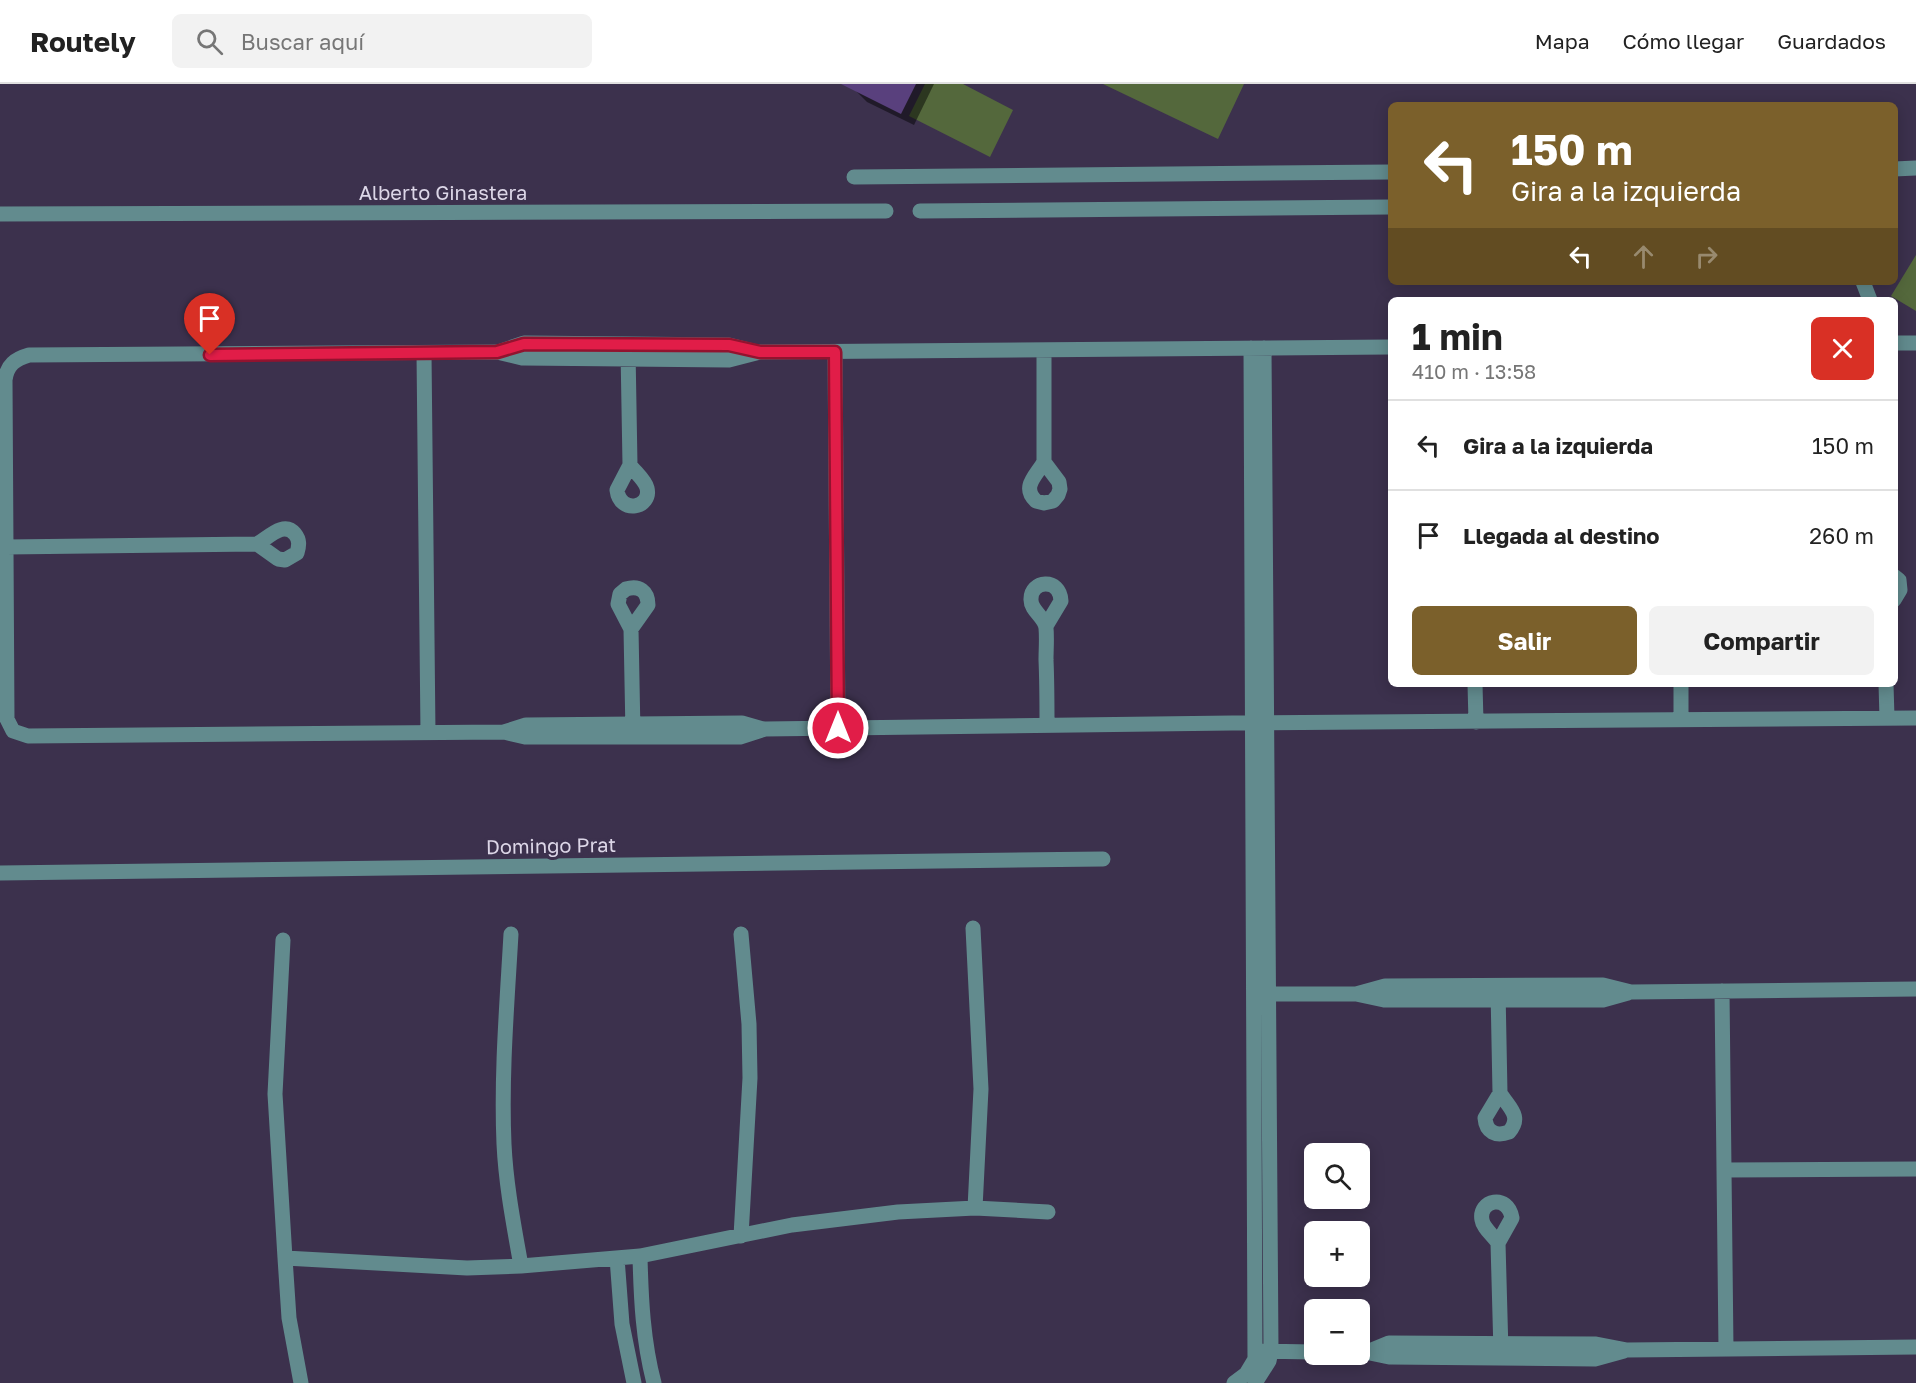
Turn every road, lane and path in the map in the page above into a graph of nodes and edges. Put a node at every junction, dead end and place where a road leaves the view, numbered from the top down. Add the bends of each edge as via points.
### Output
1 (1916, 168) edge
2 (1898, 169) edge
3 (1388, 172) edge
4 (854, 177) dead end
5 (1388, 207) edge
6 (886, 211) dead end
7 (920, 211) dead end
8 (0, 214) edge
9 (1898, 343) edge
10 (1914, 344) edge
11 (1388, 347) edge
12 (1258, 348) junction
13 (1044, 350) junction
14 (629, 351) junction
15 (835, 352) junction
16 (424, 353) junction
17 (1044, 462) dead end
18 (630, 465) dead end
19 (257, 544) dead end
20 (6, 548) junction
21 (1898, 579) edge
22 (1898, 593) edge
23 (1046, 626) dead end
24 (631, 629) dead end
25 (1475, 687) edge
26 (1681, 687) edge
27 (1886, 687) edge
28 (1887, 718) junction
29 (1916, 718) edge
30 (1682, 720) junction
31 (1476, 722) junction
32 (1260, 723) junction
33 (1047, 725) junction
34 (838, 728) junction
35 (633, 730) junction
36 (428, 733) junction
37 (1104, 859) dead end
38 (0, 873) edge
39 (973, 928) dead end
40 (511, 934) dead end
41 (741, 934) dead end
42 (283, 940) dead end
43 (1916, 989) edge
44 (1722, 991) junction
45 (1498, 993) junction
46 (1261, 994) junction
47 (1500, 1093) dead end
48 (1916, 1169) edge
49 (1724, 1170) junction
50 (975, 1208) junction
51 (1048, 1212) dead end
52 (741, 1236) junction
53 (1498, 1243) dead end
54 (640, 1256) junction
55 (285, 1258) junction
56 (617, 1258) junction
57 (521, 1266) junction
58 (1916, 1347) edge
59 (1726, 1349) junction
60 (1255, 1351) junction
61 (1271, 1351) junction
62 (1501, 1351) junction
63 (1304, 1352) edge
64 (1370, 1353) edge
65 (1257, 1377) edge
66 (301, 1383) edge
67 (634, 1383) edge
68 (654, 1383) edge
69 (1234, 1383) edge

1 - 2 street
3 - 4 street
5 - 7 street
6 - 8 street, Alberto Ginastera
9 - 10 street
11 - 12 street
12 - 13 street
12 - 32 street
13 - 15 street
13 - 17 street
14 - 15 street via 729,345 760,352
14 - 16 street via 524,344 497,352
14 - 18 street
15 - 34 street
16 - 20 street via 29,355 15,361 5,380
16 - 36 street
19 - 20 street
20 - 36 street via 7,719 13,731 28,736
21 - 22 street
23 - 33 street
24 - 35 street
25 - 31 street
26 - 30 street
27 - 28 street
28 - 29 street
28 - 30 street
30 - 31 street
31 - 32 street
32 - 33 street
32 - 46 street
33 - 34 street
34 - 35 street via 765,729 742,723
35 - 36 street via 526,725 504,732
37 - 38 street, Domingo Prat
39 - 50 street via 981,1089
40 - 57 street via 504,1142
41 - 52 street via 750,1078
42 - 55 street via 275,1094
43 - 44 street
44 - 45 street via 1631,992 1603,985
44 - 49 street
45 - 46 street via 1385,986 1356,994
45 - 47 street
46 - 60 street
46 - 61 street
48 - 49 street
49 - 59 street
50 - 51 street
50 - 52 street via 846,1218
52 - 54 street
53 - 62 street
54 - 56 street
54 - 68 street via 642,1312
55 - 57 street via 466,1268
55 - 66 street via 289,1318
56 - 57 street
56 - 67 street via 622,1324
58 - 59 street
59 - 62 street via 1627,1350 1595,1359
60 - 61 street
60 - 65 street
61 - 63 street
61 - 65 street
62 - 64 street via 1389,1357
65 - 69 street

